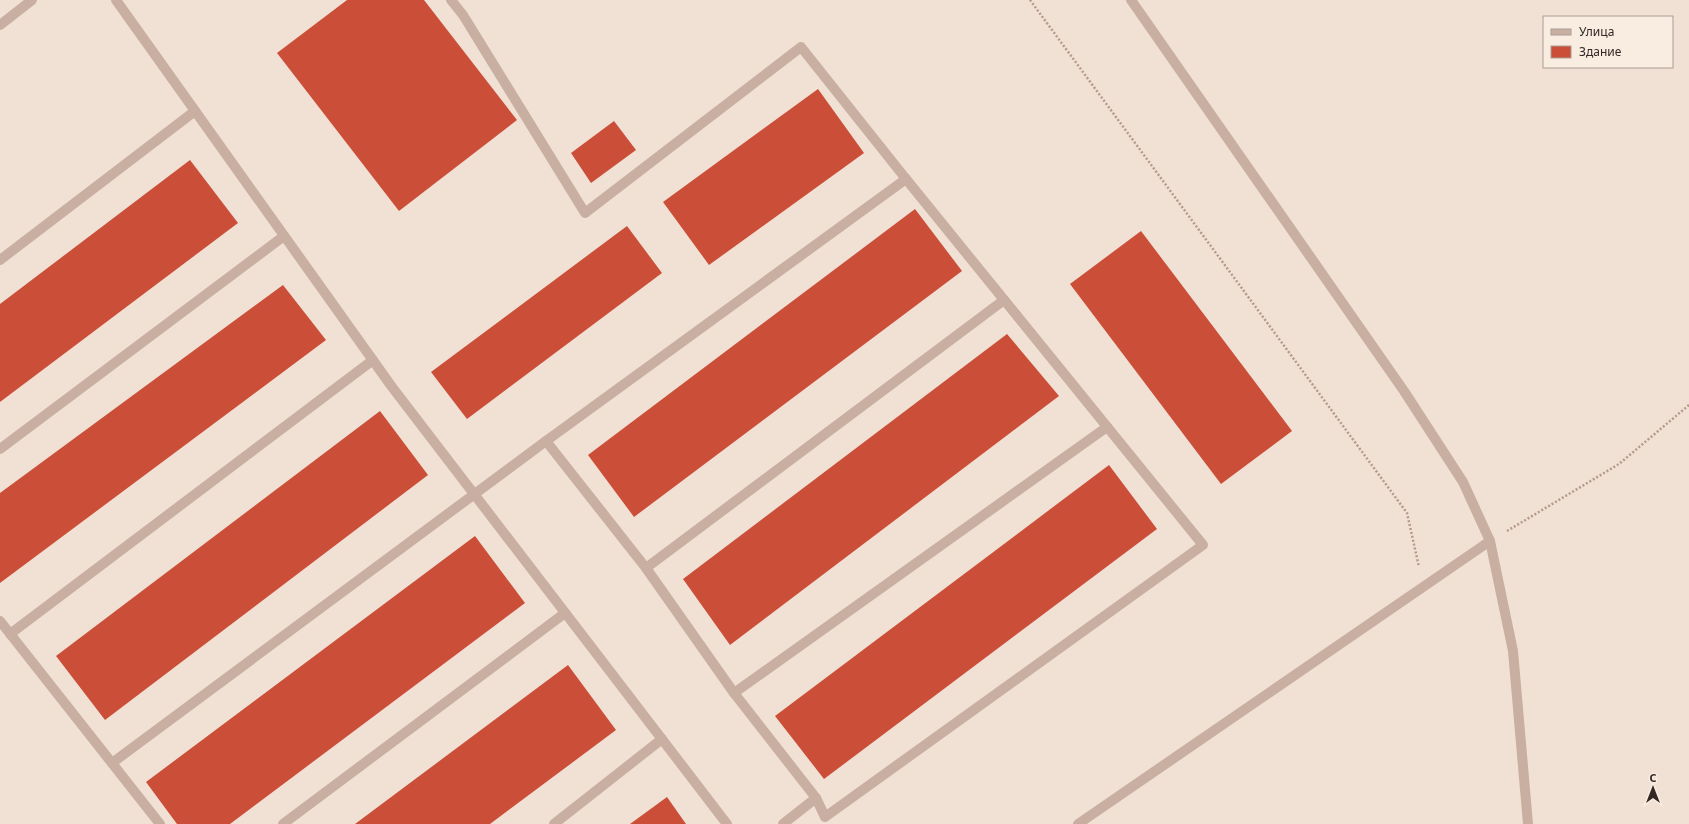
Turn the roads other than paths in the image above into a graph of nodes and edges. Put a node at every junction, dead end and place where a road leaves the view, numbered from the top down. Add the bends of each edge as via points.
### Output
1 (32, 0) edge
2 (116, 0) edge
3 (451, 0) edge
4 (1131, 0) edge
5 (0, 25) edge
6 (196, 111) junction
7 (906, 179) junction
8 (284, 236) junction
9 (0, 260) edge
10 (1004, 300) junction
11 (373, 360) junction
12 (1107, 427) junction
13 (546, 441) junction
14 (0, 449) edge
15 (474, 494) junction
16 (1490, 541) junction
17 (646, 568) junction
18 (565, 613) junction
19 (0, 621) edge
20 (10, 634) junction
21 (734, 693) junction
22 (662, 739) junction
23 (112, 763) junction
24 (816, 798) junction
25 (160, 824) edge
26 (284, 824) edge
27 (554, 824) edge
28 (727, 824) edge
29 (783, 824) edge
30 (1078, 824) edge
31 (1528, 824) edge

1 - 5 street
2 - 6 street
3 - 7 street via 463,15 585,213 801,47
4 - 16 street via 1404,391 1462,482
6 - 8 street
6 - 9 street
7 - 10 street
7 - 13 street
8 - 11 street
8 - 14 street
10 - 12 street
10 - 17 street
11 - 15 street
11 - 20 street
12 - 21 street
12 - 24 street via 1203,545 825,818
13 - 15 street
13 - 17 street
15 - 18 street
15 - 23 street
16 - 30 street
16 - 31 street via 1513,651
17 - 21 street
18 - 22 street
18 - 26 street
19 - 20 street
20 - 23 street
21 - 24 street
22 - 27 street
22 - 28 street
23 - 25 street
24 - 29 street

